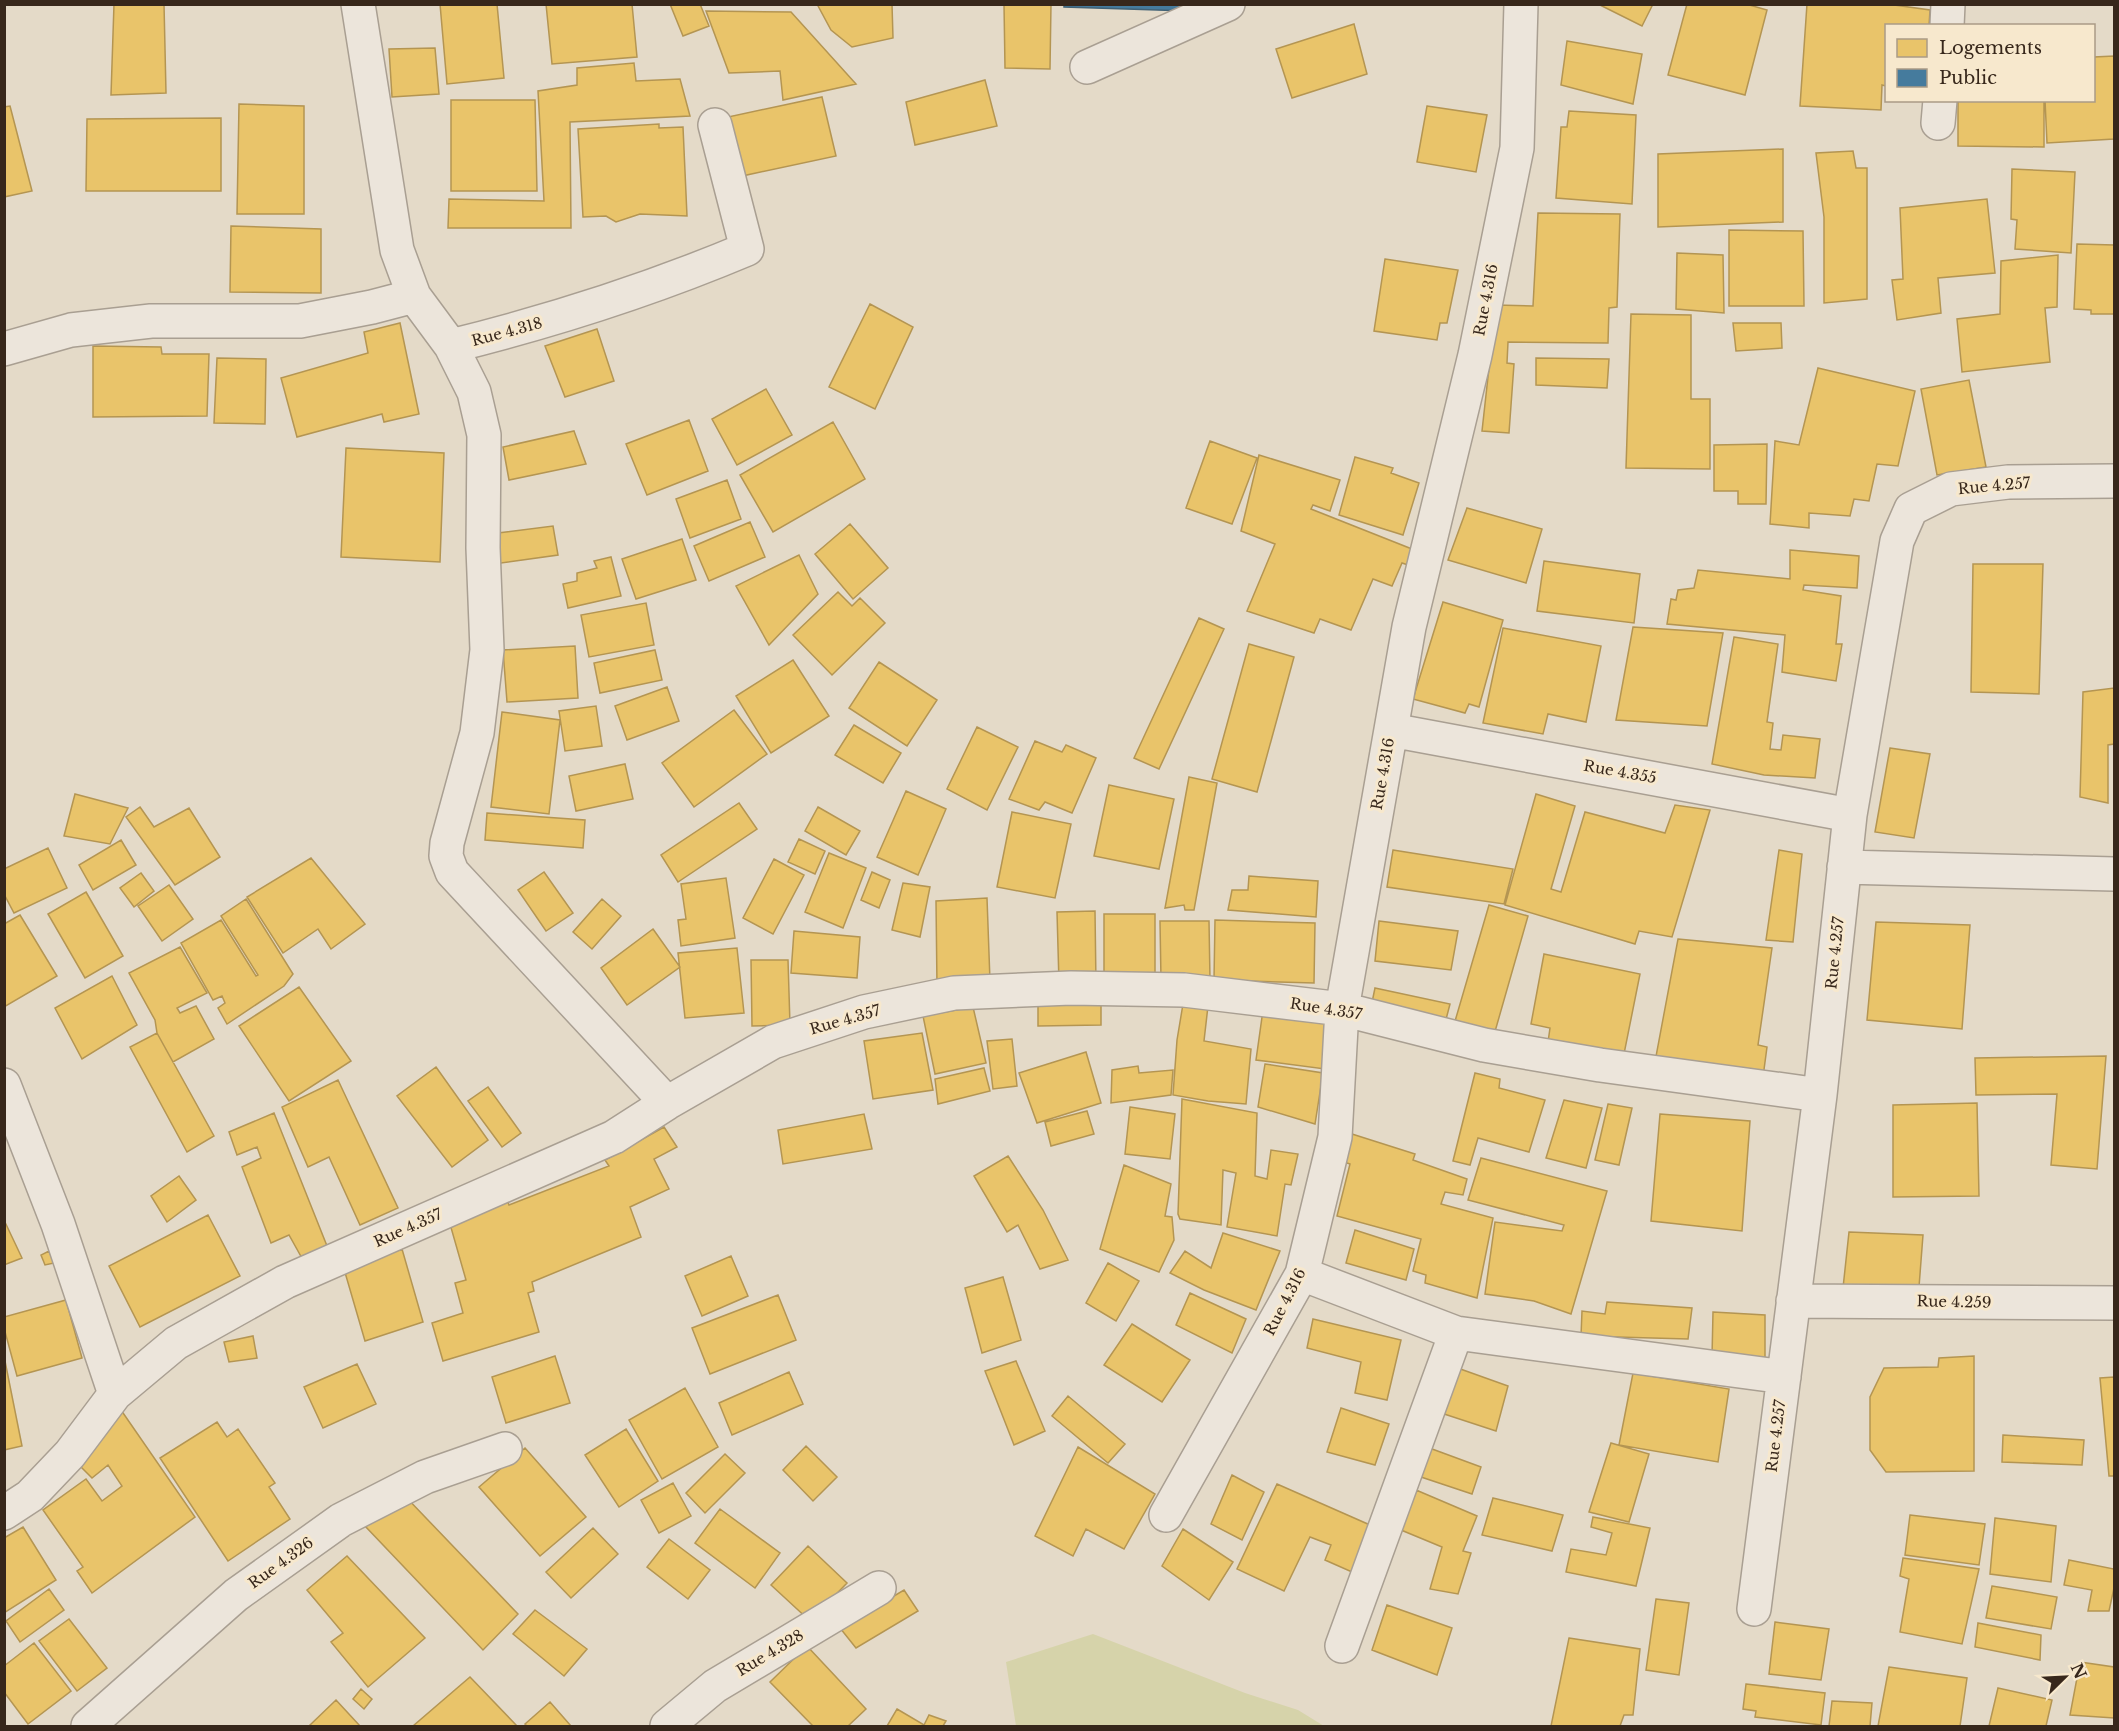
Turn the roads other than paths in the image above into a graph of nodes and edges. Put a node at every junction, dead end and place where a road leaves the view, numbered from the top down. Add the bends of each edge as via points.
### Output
1 (358, 4) edge
2 (1228, 4) edge
3 (1521, 4) edge
4 (1948, 4) edge
5 (1947, 24) edge
6 (1087, 68) dead end
7 (715, 125) dead end
8 (414, 296) junction
9 (452, 346) junction
10 (4, 349) edge
11 (2115, 481) edge
12 (1391, 730) junction
13 (1850, 814) junction
14 (1844, 867) junction
15 (2115, 874) edge
16 (1342, 1009) junction
17 (4, 1085) edge
18 (1820, 1095) junction
19 (667, 1103) junction
20 (1302, 1274) junction
21 (1793, 1301) junction
22 (2115, 1304) edge
23 (1456, 1333) junction
24 (1784, 1377) junction
25 (115, 1394) junction
26 (506, 1449) dead end
27 (4, 1513) edge
28 (1166, 1515) dead end
29 (879, 1588) dead end
30 (1754, 1609) dead end
31 (1342, 1646) dead end
32 (88, 1726) edge
33 (668, 1726) edge

1 - 8 street, Rue 4.318 via 397,250
2 - 6 street
3 - 12 street, Rue 4.316 via 1517,148 1475,355 1409,627
4 - 5 street
7 - 9 street, Rue 4.318 via 747,249 568,314
8 - 9 street, Rue 4.318
8 - 10 street via 300,321 151,321 71,330
9 - 19 street via 474,392 484,435 487,650 477,733 446,856 452,872
11 - 13 street, Rue 4.257 via 2008,482 1951,489 1911,509 1897,541
12 - 13 street, Rue 4.355
12 - 16 street, Rue 4.316
13 - 14 street, Rue 4.257
14 - 15 street
14 - 18 street, Rue 4.257
16 - 18 street, Rue 4.357 via 1484,1045
16 - 19 street, Rue 4.357 via 1184,990 1071,988 954,993 864,1012 773,1042
16 - 20 street, Rue 4.316 via 1335,1137
17 - 25 street via 58,1224
18 - 21 street, Rue 4.257
19 - 25 street, Rue 4.357 via 614,1137 285,1282 176,1342
20 - 23 street
20 - 28 street, Rue 4.316
21 - 22 street, Rue 4.259
21 - 24 street, Rue 4.257
23 - 24 street
23 - 31 street
24 - 30 street, Rue 4.257
25 - 27 street, Rue 4.357 via 70,1454 30,1496
26 - 32 street, Rue 4.326 via 425,1477 341,1520 236,1595
29 - 33 street, Rue 4.328 via 715,1686

